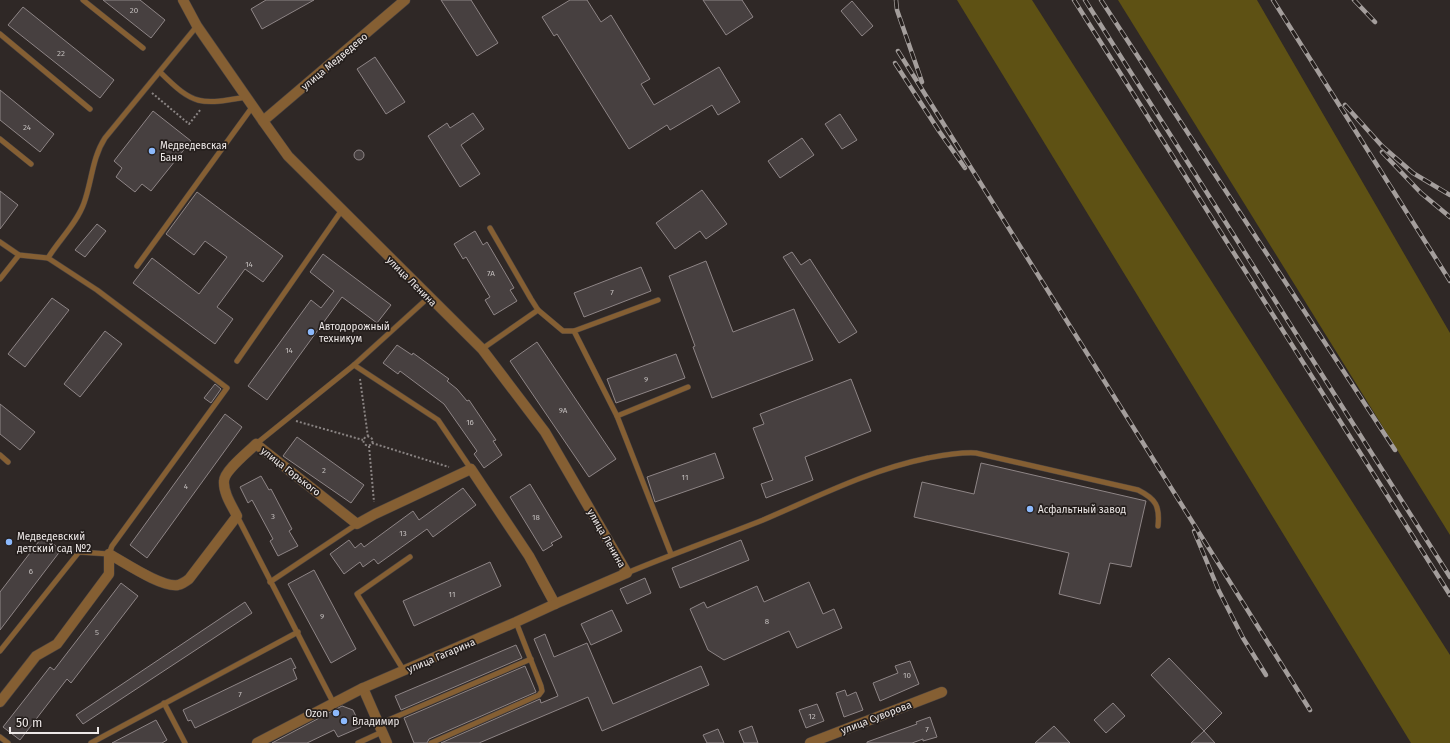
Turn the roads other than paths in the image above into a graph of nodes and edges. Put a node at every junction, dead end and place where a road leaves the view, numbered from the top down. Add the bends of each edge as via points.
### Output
1 (83, 0) edge
2 (183, 0) edge
3 (405, 0) edge
4 (197, 26) junction
5 (0, 34) edge
6 (143, 48) dead end
7 (160, 72) junction
8 (247, 97) junction
9 (253, 106) junction
10 (90, 109) dead end
11 (263, 121) junction
12 (0, 138) edge
13 (31, 164) dead end
14 (342, 210) junction
15 (490, 228) dead end
16 (0, 242) edge
17 (19, 255) junction
18 (48, 258) junction
19 (137, 266) dead end
20 (0, 279) edge
21 (429, 297) junction
22 (658, 300) dead end
23 (538, 310) junction
24 (574, 331) junction
25 (482, 349) junction
26 (237, 361) dead end
27 (356, 366) junction
28 (688, 387) dead end
29 (617, 416) junction
30 (256, 444) junction
31 (0, 455) edge
32 (8, 462) dead end
33 (471, 469) junction
34 (237, 516) junction
35 (356, 524) junction
36 (1158, 526) dead end
37 (109, 554) junction
38 (671, 554) junction
39 (410, 557) dead end
40 (627, 573) junction
41 (270, 582) junction
42 (555, 604) junction
43 (516, 622) junction
44 (298, 632) junction
45 (0, 651) edge
46 (530, 659) junction
47 (404, 671) junction
48 (363, 688) junction
49 (942, 692) dead end
50 (0, 702) edge
51 (164, 703) junction
52 (334, 704) junction
53 (380, 728) junction
54 (0, 737) edge
55 (8, 743) edge
56 (91, 743) edge
57 (185, 743) edge
58 (257, 743) edge
59 (358, 743) edge
60 (387, 743) edge
61 (430, 743) edge
62 (810, 743) edge

1 - 6 lane
2 - 4 street, улица Ленина
3 - 11 street, улица Медведево
4 - 7 lane
4 - 8 street, улица Ленина
5 - 10 lane
7 - 8 lane via 177,89 193,99 207,102
7 - 18 lane via 98,149 84,204
8 - 9 street, улица Ленина
9 - 11 street, улица Ленина
9 - 19 lane
11 - 14 street, улица Ленина via 288,156
12 - 13 lane
14 - 21 street, улица Ленина
14 - 26 lane
15 - 23 lane
16 - 17 lane
17 - 18 lane
17 - 20 lane
18 - 37 lane via 97,290 227,388 112,546
21 - 25 street, улица Ленина
21 - 27 lane
22 - 24 lane
23 - 24 lane via 563,331
23 - 25 lane
24 - 29 lane
25 - 40 street, улица Ленина via 544,432
27 - 30 lane
27 - 33 lane via 438,420
28 - 29 lane
29 - 38 lane
30 - 34 street, улица Горького via 227,473 224,481 225,490
30 - 35 street, улица Горького
31 - 32 lane
33 - 35 street
33 - 42 street via 529,556
34 - 37 street via 189,579 177,585 162,583
34 - 41 lane
35 - 41 lane
36 - 38 lane via 1158,509 1154,501 1149,495 1138,490 962,452 887,468 762,520
37 - 45 lane via 79,552
37 - 50 street via 109,574 57,644 36,656
38 - 40 lane
39 - 47 lane via 358,594
40 - 42 street, улица Гагарина
41 - 44 lane
42 - 43 street, улица Гагарина
43 - 46 lane
43 - 47 street, улица Гагарина
44 - 51 lane
44 - 52 lane
46 - 53 lane
46 - 61 lane via 542,686 539,695
47 - 48 street, улица Гагарина
48 - 52 street, улица Гагарина
48 - 53 street
49 - 62 street, улица Суворова
51 - 56 lane
51 - 57 lane
52 - 58 street, улица Гагарина
53 - 59 lane
53 - 60 street
54 - 55 lane

